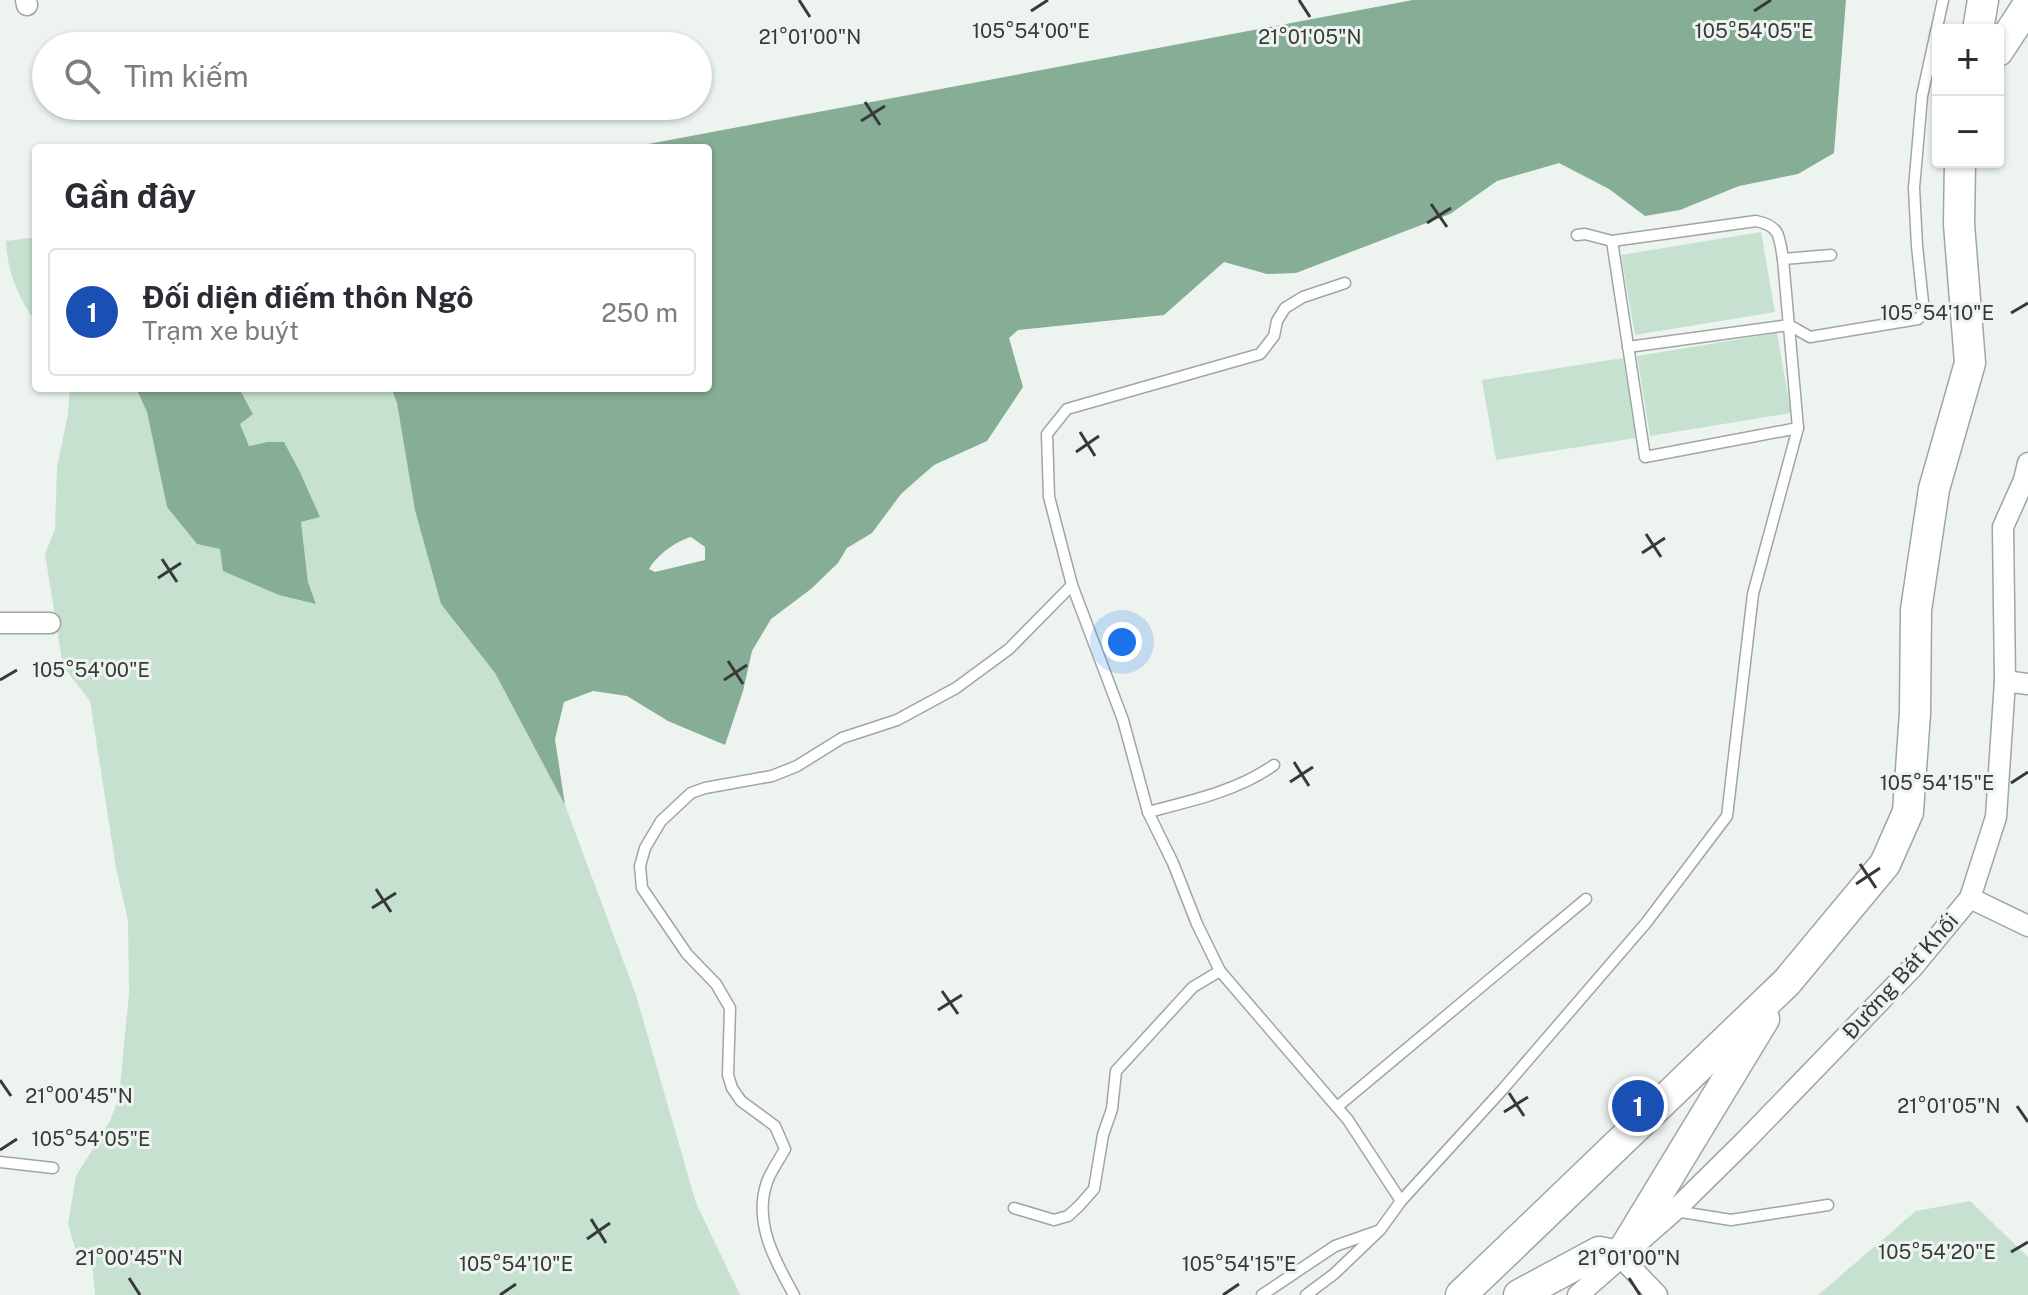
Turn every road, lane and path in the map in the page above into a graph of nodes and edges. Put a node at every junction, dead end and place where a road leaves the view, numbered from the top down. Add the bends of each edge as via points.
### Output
1 (1943, 0) edge
2 (1983, 0) edge
3 (2028, 5) edge
4 (1979, 24) edge
5 (2004, 42) edge
6 (1960, 168) edge
7 (1577, 235) dead end
8 (1612, 241) junction
9 (1831, 255) dead end
10 (1783, 259) junction
11 (1345, 283) dead end
12 (1789, 325) junction
13 (1628, 347) junction
14 (1798, 428) junction
15 (2028, 463) edge
16 (1072, 585) junction
17 (1, 623) edge
18 (50, 623) dead end
19 (2005, 681) junction
20 (2028, 684) edge
21 (1274, 765) dead end
22 (1148, 812) junction
23 (1970, 898) junction
24 (1586, 899) dead end
25 (2028, 926) edge
26 (1220, 971) junction
27 (1787, 982) junction
28 (1337, 1107) junction
29 (0, 1162) edge
30 (53, 1168) dead end
31 (1401, 1201) junction
32 (1828, 1205) dead end
33 (1014, 1208) dead end
34 (1675, 1210) junction
35 (1380, 1230) junction
36 (1620, 1256) junction
37 (794, 1295) edge
38 (1262, 1295) edge
39 (1306, 1295) edge
40 (1461, 1295) edge
41 (1519, 1295) edge
42 (1578, 1295) edge
43 (1657, 1295) edge

1 - 12 lane via 1922,96 1914,188 1924,312 1918,319 1810,337
2 - 4 main road
3 - 5 main road
6 - 27 main road via 1970,363 1934,489 1916,610 1908,812 1885,864
7 - 8 lane
8 - 10 lane via 1756,221 1778,232
8 - 13 lane
9 - 10 lane
10 - 12 lane
11 - 16 lane via 1285,308 1260,354 1067,409 1047,434 1049,497
12 - 13 lane
12 - 14 lane
13 - 14 lane via 1645,457
14 - 31 lane via 1753,594 1727,816 1646,923
15 - 19 street, Đường Bát Khối via 2003,527
16 - 22 lane via 1123,720
16 - 37 lane via 1009,649 956,688 897,720 842,738 772,776 691,793 661,821 645,848 642,888 730,1008 732,1088 782,1138 785,1149 765,1188 764,1227
17 - 18 street
19 - 20 street
19 - 23 street, Đường Bát Khối via 1996,817
21 - 22 lane via 1242,783
22 - 26 lane
23 - 25 street
23 - 34 street, Đường Bát Khối via 1913,967
24 - 28 lane
26 - 28 lane
26 - 33 lane via 1193,987 1116,1071 1094,1189 1068,1216 1054,1220
27 - 36 main road
27 - 40 main road
28 - 31 lane
29 - 30 lane
31 - 35 lane
32 - 34 lane via 1731,1220
34 - 36 street, Đường Bát Khối
35 - 38 lane via 1335,1246
35 - 39 lane
36 - 41 main road via 1599,1252
36 - 42 street, Đường Bát Khối
36 - 43 street

